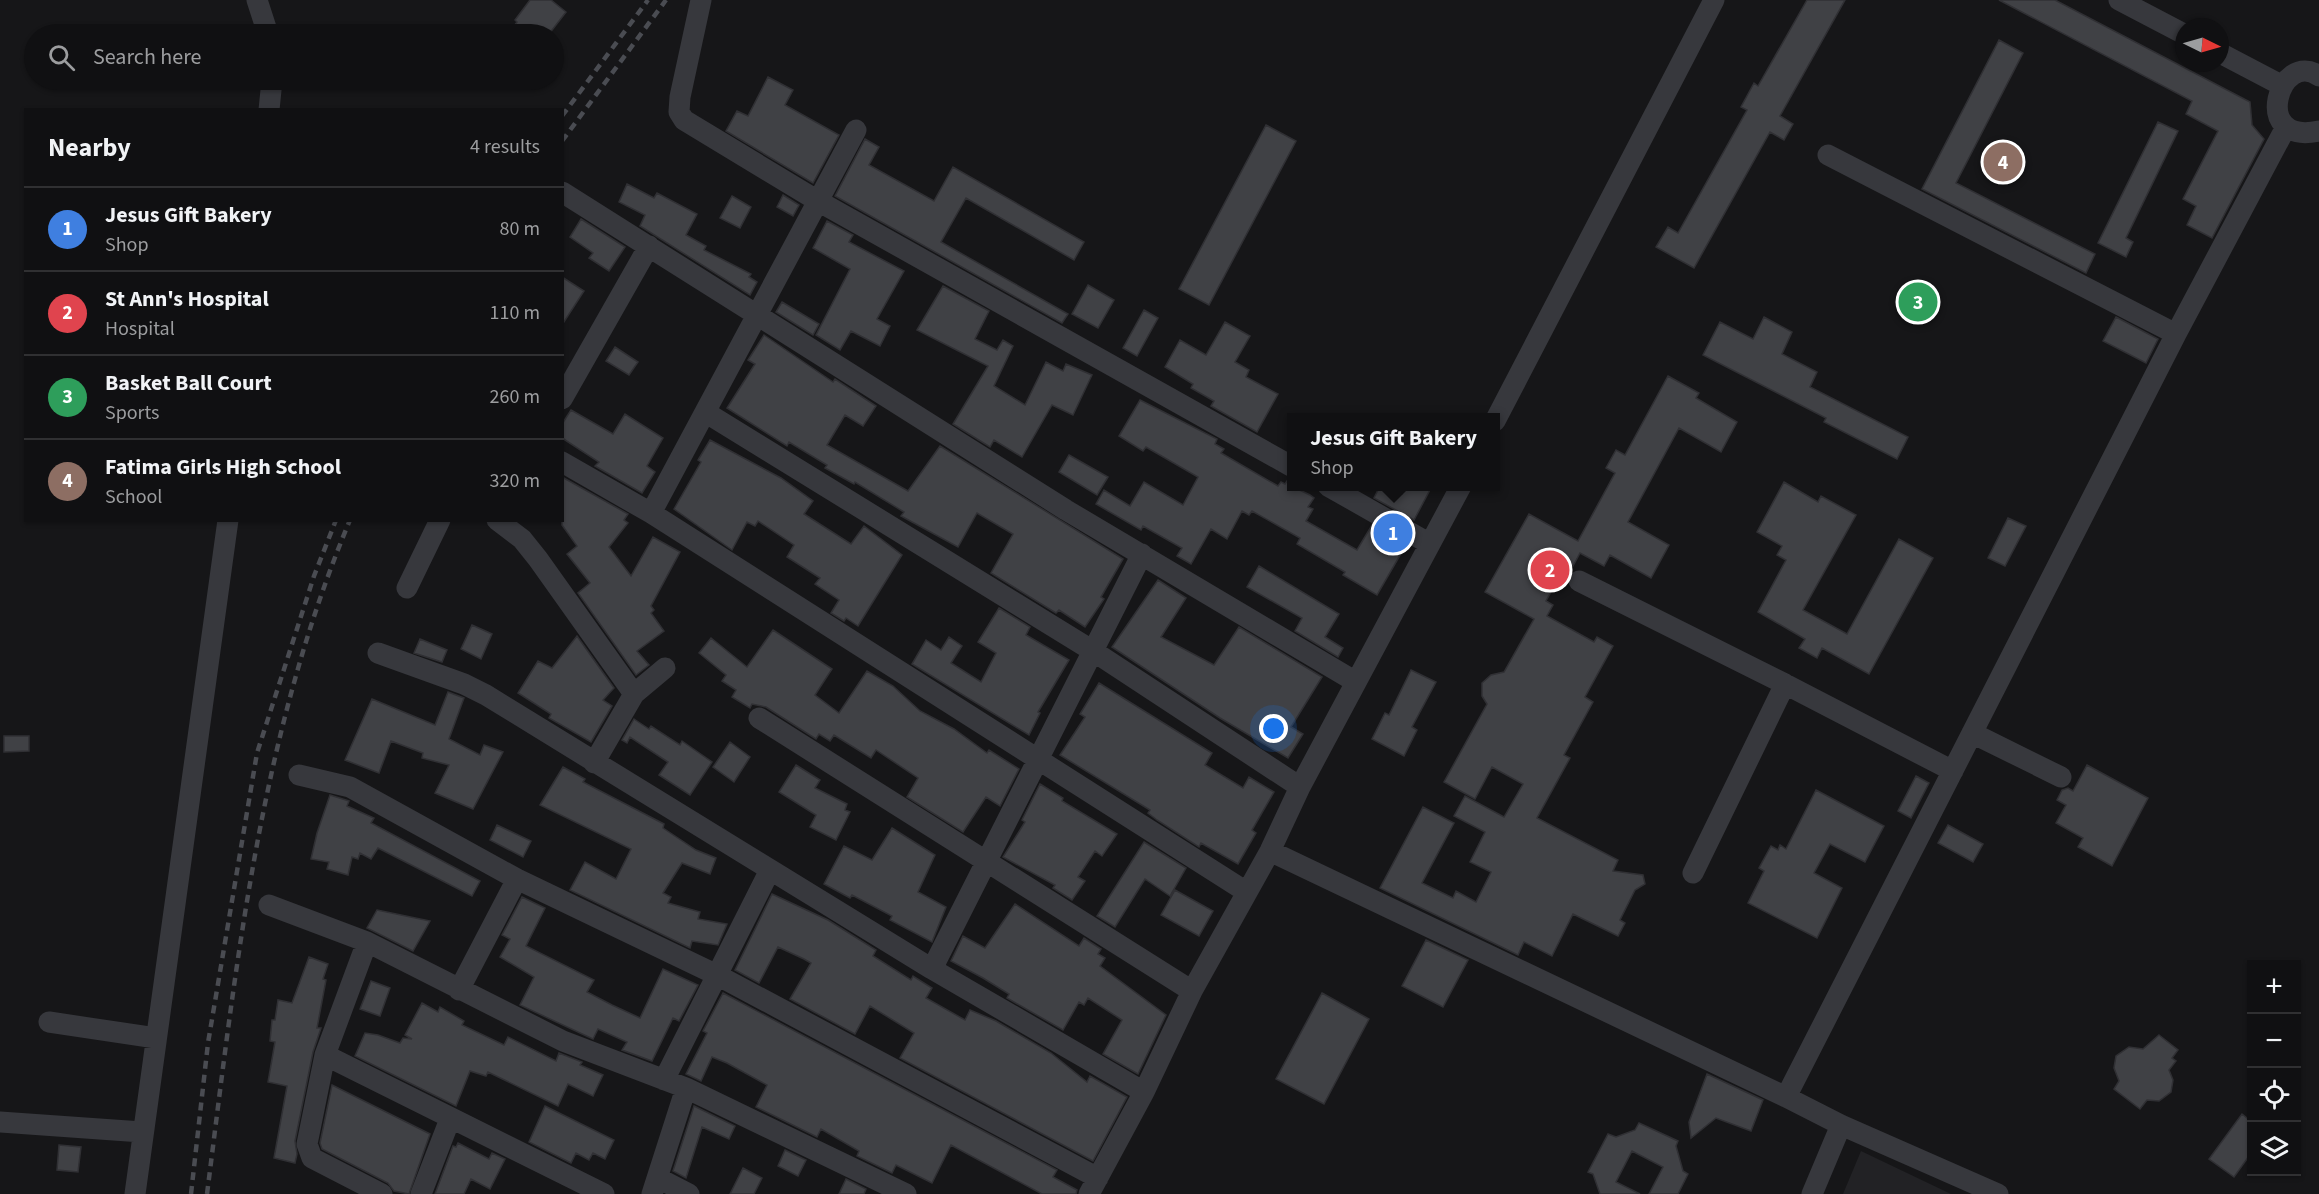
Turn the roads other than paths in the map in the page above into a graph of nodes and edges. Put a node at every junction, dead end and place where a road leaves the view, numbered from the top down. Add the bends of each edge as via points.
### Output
1 (257, 0) edge
2 (701, 0) edge
3 (1714, 0) edge
4 (2119, 0) edge
5 (265, 24) edge
6 (2175, 29) edge
7 (2229, 58) edge
8 (2318, 72) edge
9 (2281, 85) junction
10 (271, 90) edge
11 (269, 108) edge
12 (2286, 127) junction
13 (856, 130) dead end
14 (2319, 132) edge
15 (1828, 155) dead end
16 (564, 193) edge
17 (818, 201) junction
18 (649, 246) junction
19 (757, 314) junction
20 (2176, 334) junction
21 (564, 395) edge
22 (705, 412) junction
23 (1499, 413) edge
24 (564, 463) edge
25 (1287, 464) edge
26 (1337, 491) edge
27 (1458, 491) edge
28 (651, 513) junction
29 (228, 522) edge
30 (439, 522) edge
31 (500, 522) edge
32 (1430, 544) junction
33 (1142, 554) junction
34 (1579, 581) dead end
35 (406, 588) dead end
36 (1093, 651) junction
37 (378, 653) dead end
38 (665, 668) dead end
39 (1356, 682) junction
40 (1785, 684) junction
41 (634, 694) junction
42 (759, 718) dead end
43 (1972, 733) junction
44 (1038, 761) junction
45 (594, 763) junction
46 (1953, 771) junction
47 (298, 775) dead end
48 (2061, 777) dead end
49 (1300, 787) junction
50 (1270, 850) junction
51 (986, 863) junction
52 (770, 870) junction
53 (1693, 873) dead end
54 (517, 879) junction
55 (1245, 891) junction
56 (269, 905) dead end
57 (368, 942) junction
58 (932, 969) junction
59 (717, 975) junction
60 (459, 990) junction
61 (1192, 990) junction
62 (49, 1022) dead end
63 (156, 1038) junction
64 (325, 1055) junction
65 (664, 1080) junction
66 (686, 1088) junction
67 (1144, 1092) junction
68 (1786, 1097) junction
69 (450, 1119) junction
70 (0, 1122) edge
71 (1841, 1125) junction
72 (142, 1132) junction
73 (655, 1186) edge
74 (1093, 1186) edge
75 (135, 1194) edge
76 (382, 1194) edge
77 (421, 1194) edge
78 (604, 1194) edge
79 (689, 1194) edge
80 (906, 1194) edge
81 (1812, 1194) edge
82 (1998, 1194) edge

1 - 5 street
2 - 17 street via 679,112 684,120
3 - 23 street
4 - 6 street
7 - 9 street
8 - 9 street via 2296,73
9 - 12 street via 2278,116
10 - 11 street
12 - 14 street via 2302,135
12 - 20 street
13 - 17 street
15 - 20 street
16 - 18 street
17 - 19 street
17 - 25 street
18 - 19 street
18 - 21 street
19 - 22 street
19 - 33 street
20 - 43 street
22 - 28 street
22 - 36 street
24 - 28 street
26 - 32 street
27 - 32 street
28 - 44 street
29 - 63 street
30 - 35 street
31 - 41 street via 522,539 538,559
32 - 39 street
33 - 36 street
33 - 39 street
34 - 40 street
36 - 44 street
36 - 49 street
37 - 45 street via 465,684
38 - 41 street
39 - 49 street
40 - 46 street
40 - 53 street
41 - 45 street
42 - 51 street
43 - 46 street
43 - 48 street
44 - 51 street
44 - 55 street
45 - 52 street
46 - 68 street
47 - 54 street via 350,787
49 - 50 street
50 - 55 street
50 - 68 street
51 - 58 street
51 - 61 street
52 - 58 street
52 - 59 street
54 - 59 street
54 - 60 street
55 - 61 street
56 - 57 street
57 - 60 street
57 - 64 street
58 - 67 street
59 - 65 street
59 - 74 street
60 - 65 street via 563,1041
61 - 67 street
62 - 63 street
63 - 72 street
64 - 69 street
64 - 76 street via 308,1151 312,1158
65 - 66 street
66 - 73 street
66 - 80 street
67 - 74 street
68 - 71 street
69 - 77 street
69 - 78 street
70 - 72 street
71 - 81 street
71 - 82 street
72 - 75 street
73 - 79 street

